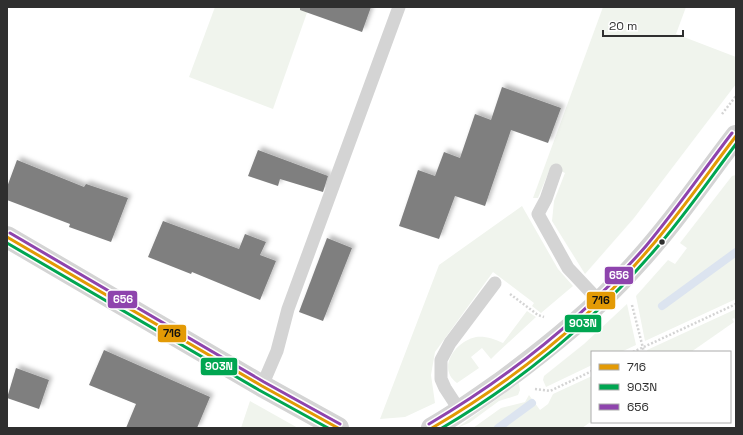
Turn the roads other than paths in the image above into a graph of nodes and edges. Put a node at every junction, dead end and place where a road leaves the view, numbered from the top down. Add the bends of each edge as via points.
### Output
1 (399, 7) edge
2 (734, 144) edge
3 (556, 170) dead end
4 (7, 237) edge
5 (495, 283) road end
6 (600, 302) junction
7 (262, 386) junction
8 (460, 411) junction
9 (338, 428) edge
10 (432, 428) edge

1 - 7 lane via 288,309 277,351
2 - 6 street via 649,250
3 - 6 lane via 538,214 568,268
4 - 7 street
5 - 8 lane via 450,343 441,360 441,380
6 - 8 street via 544,349
7 - 9 street
8 - 10 street

